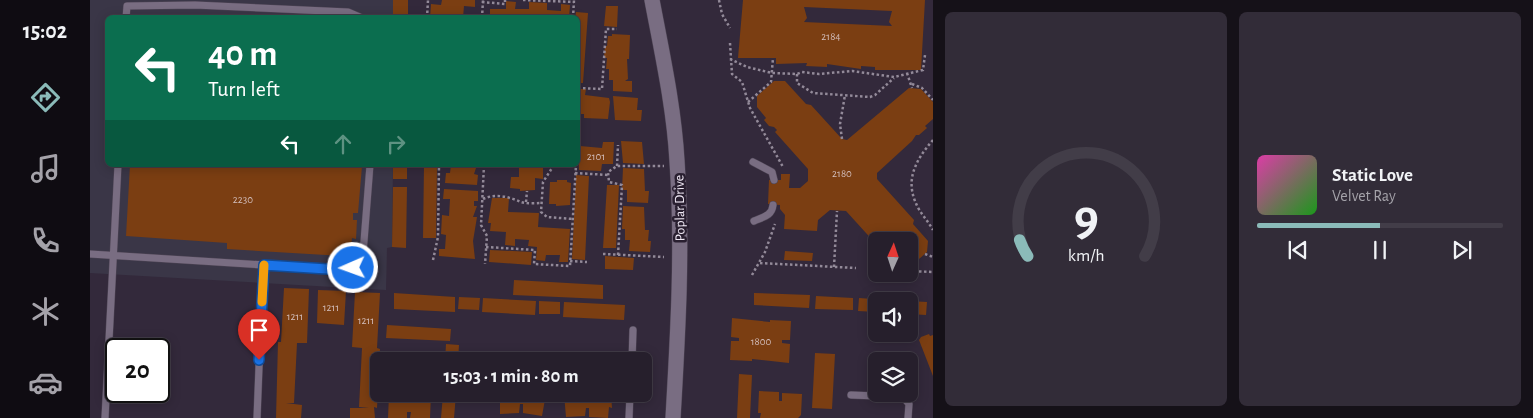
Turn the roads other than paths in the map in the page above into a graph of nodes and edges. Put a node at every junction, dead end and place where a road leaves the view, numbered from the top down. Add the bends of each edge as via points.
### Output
1 (652, 0) edge
2 (126, 15) edge
3 (355, 15) edge
4 (753, 162) dead end
5 (118, 167) edge
6 (370, 167) edge
7 (774, 180) dead end
8 (773, 204) dead end
9 (754, 221) dead end
10 (90, 254) edge
11 (114, 256) junction
12 (264, 265) junction
13 (633, 330) dead end
14 (632, 352) edge
15 (851, 395) dead end
16 (629, 402) edge
17 (104, 418) edge
18 (257, 418) edge
19 (628, 418) edge
20 (673, 418) edge
21 (908, 418) edge

1 - 20 main road, Poplar Drive via 666,74 680,200
2 - 3 lane via 127,6 185,5 348,12
4 - 7 lane via 772,172
5 - 11 lane
6 - 12 lane via 360,262 343,270
8 - 9 lane via 768,215
10 - 11 lane
11 - 12 lane
11 - 17 lane
12 - 18 lane
13 - 14 lane
15 - 21 lane via 903,397 908,404
16 - 19 lane

